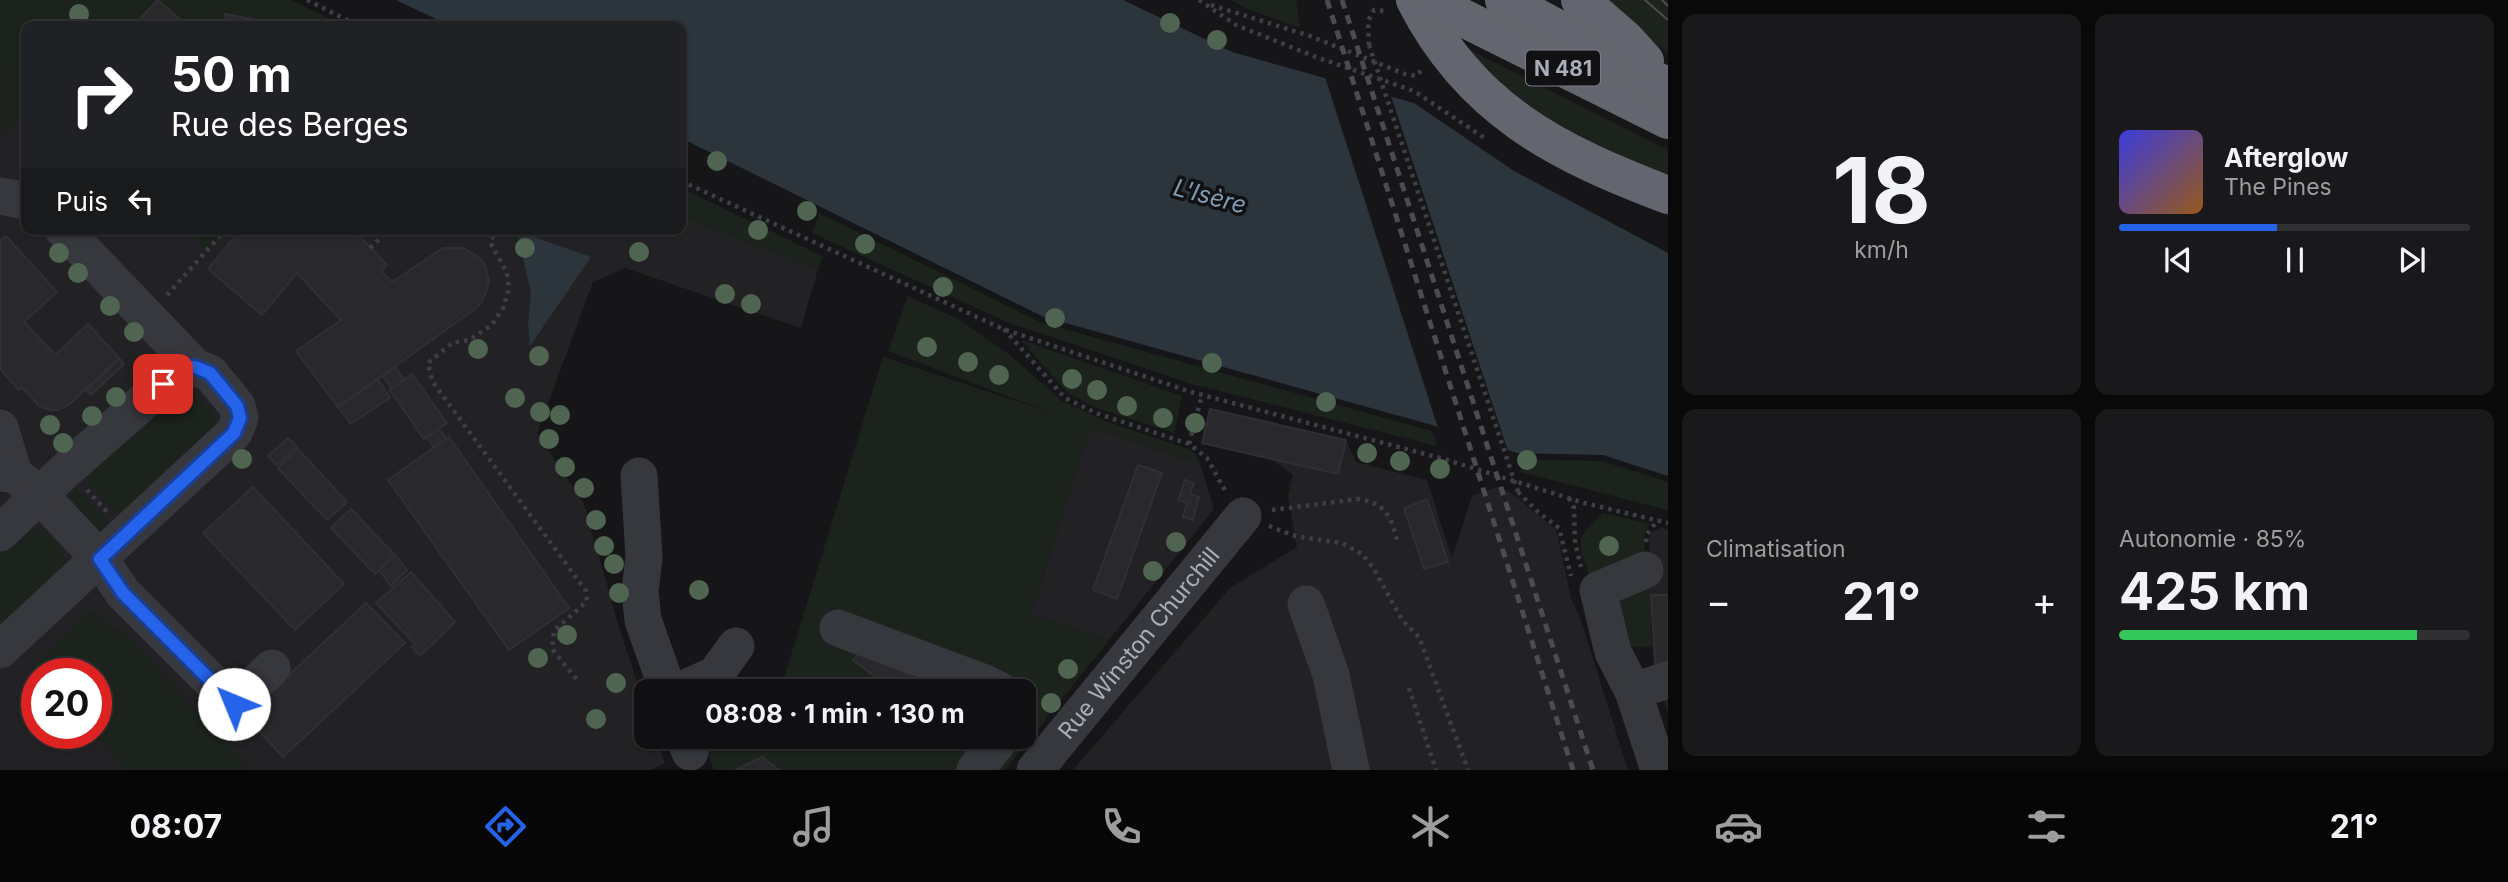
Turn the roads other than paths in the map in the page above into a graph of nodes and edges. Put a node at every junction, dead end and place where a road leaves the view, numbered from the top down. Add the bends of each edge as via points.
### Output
1 (1504, 0) edge
2 (1580, 0) edge
3 (1403, 6) edge
4 (1442, 8) edge
5 (1668, 87) edge
6 (1668, 120) edge
7 (1668, 194) edge
8 (0, 196) edge
9 (21, 200) edge
10 (69, 235) edge
11 (195, 367) junction
12 (0, 428) edge
13 (639, 476) dead end
14 (18, 480) edge
15 (1243, 516) road end
16 (0, 533) edge
17 (100, 559) junction
18 (1645, 570) dead end
19 (1306, 604) dead end
20 (838, 628) dead end
21 (736, 646) dead end
22 (0, 650) edge
23 (272, 668) dead end
24 (664, 679) edge
25 (706, 679) edge
26 (977, 679) edge
27 (1668, 680) edge
28 (1633, 691) junction
29 (992, 749) edge
30 (975, 770) edge
31 (1035, 770) edge
32 (1351, 770) edge
33 (1659, 770) edge

1 - 5 highway, N 481
2 - 5 highway via 1625,39
3 - 7 highway via 1461,71 1534,133 1610,173
4 - 6 highway, N 481
8 - 9 street
10 - 11 street
11 - 14 street via 183,367 68,468
11 - 17 street via 210,373 237,406 240,418 234,433
12 - 14 street
13 - 24 street via 645,557 640,591 643,620
14 - 16 street
14 - 17 street
15 - 31 street, Rue Winston Churchill
17 - 22 street
17 - 23 street via 123,593 234,704
18 - 28 street via 1598,590 1613,652
19 - 32 street via 1331,675
20 - 26 street
21 - 25 street via 715,675
27 - 28 street
28 - 33 street
29 - 30 street

